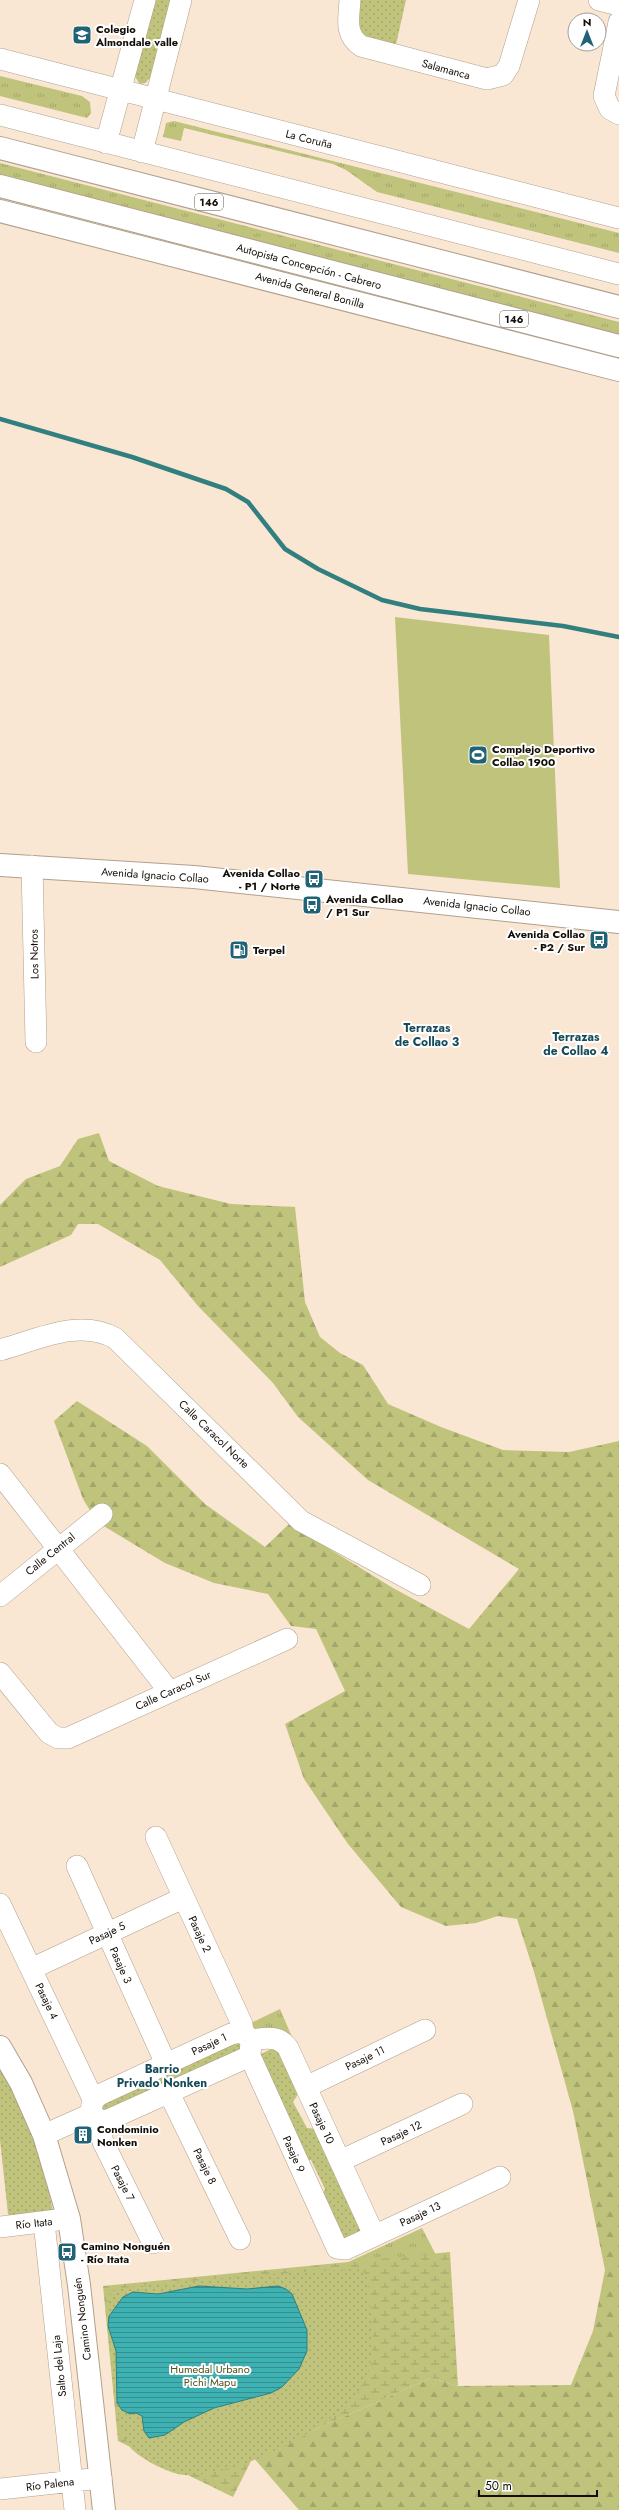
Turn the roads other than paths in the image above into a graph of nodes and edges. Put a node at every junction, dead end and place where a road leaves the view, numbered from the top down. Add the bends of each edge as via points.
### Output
1 (145, 0) edge
2 (181, 0) edge
3 (350, 0) edge
4 (529, 0) edge
5 (599, 0) edge
6 (619, 5) edge
7 (619, 22) edge
8 (0, 59) edge
9 (120, 90) junction
10 (155, 99) junction
11 (619, 114) edge
12 (0, 115) edge
13 (106, 143) junction
14 (0, 148) edge
15 (142, 152) junction
16 (0, 186) edge
17 (0, 211) edge
18 (619, 218) edge
19 (619, 274) edge
20 (619, 307) edge
21 (619, 346) edge
22 (619, 370) edge
23 (0, 865) edge
24 (32, 866) junction
25 (619, 922) edge
26 (36, 1042) dead end
27 (0, 1350) edge
28 (0, 1474) edge
29 (102, 1514) dead end
30 (59, 1547) junction
31 (420, 1585) dead end
32 (0, 1596) edge
33 (287, 1639) dead end
34 (0, 1673) edge
35 (169, 1691) junction
36 (156, 1837) dead end
37 (77, 1866) dead end
38 (183, 1898) junction
39 (0, 1904) edge
40 (107, 1933) junction
41 (31, 1968) junction
42 (425, 2030) dead end
43 (248, 2043) junction
44 (0, 2047) edge
45 (166, 2064) junction
46 (306, 2087) junction
47 (169, 2093) junction
48 (462, 2104) dead end
49 (95, 2111) junction
50 (44, 2134) junction
51 (340, 2161) junction
52 (500, 2177) dead end
53 (69, 2219) junction
54 (1, 2221) edge
55 (44, 2222) junction
56 (374, 2235) junction
57 (240, 2239) dead end
58 (153, 2243) dead end
59 (340, 2249) joint
60 (101, 2478) junction
61 (72, 2481) junction
62 (0, 2489) edge
63 (75, 2510) edge
64 (104, 2510) edge

1 - 9 street
2 - 10 street
3 - 4 street, Salamanca via 348,28 353,39 361,46 487,79 498,77 506,71
5 - 6 street
7 - 11 street via 604,96 610,109
8 - 9 street, La Coruña
9 - 10 street, La Coruña
9 - 13 street
10 - 15 street
10 - 18 street, La Coruña
12 - 13 street
13 - 15 street
14 - 20 main road, 146
15 - 19 street
16 - 21 main road, Autopista Concepción - Cabrero / 146
17 - 22 main road, Avenida General Bonilla
23 - 24 main road, Avenida Ignacio Collao
24 - 25 main road, Avenida Ignacio Collao via 194,877
24 - 26 street, Los Notros
27 - 31 street, Calle Caracol Norte via 78,1329 96,1330 115,1338 301,1521
28 - 30 street
29 - 30 street, Calle Central
30 - 32 street, Calle Central
30 - 35 street
33 - 35 street, Calle Caracol Sur
34 - 35 street, Calle Caracol Sur via 45,1730 58,1738 72,1736
36 - 38 street, Pasaje 2
37 - 40 street, Pasaje 3
38 - 40 street, Pasaje 5
38 - 43 street, Pasaje 2 via 242,2024
39 - 41 street, Pasaje 4
40 - 41 street, Pasaje 5
40 - 45 street, Pasaje 3
41 - 49 street, Pasaje 4
42 - 46 street, Pasaje 11
43 - 45 street, Pasaje 1 via 231,2034
43 - 46 street, Pasaje 10 via 271,2038 283,2041
43 - 47 street
43 - 59 street, Pasaje 9 via 335,2245
44 - 50 main road, Camino Nonguén via 21,2082
45 - 49 street, Pasaje 1
46 - 51 street, Pasaje 10
47 - 49 street via 108,2120
47 - 57 street, Pasaje 8
48 - 51 street, Pasaje 12
49 - 50 street
49 - 58 street, Pasaje 7 via 103,2142
50 - 53 main road, Camino Nonguén
51 - 56 street, Pasaje 10
52 - 56 street, Pasaje 13
53 - 55 street, Río Itata
53 - 60 main road, Camino Nonguén
54 - 55 street, Río Itata
55 - 61 street, Salto del Laja
56 - 59 street, Pasaje 13 via 346,2249
60 - 61 street, Río Palena
60 - 64 main road, Camino Nonguén
61 - 62 street, Río Palena
61 - 63 street, Salto del Laja

